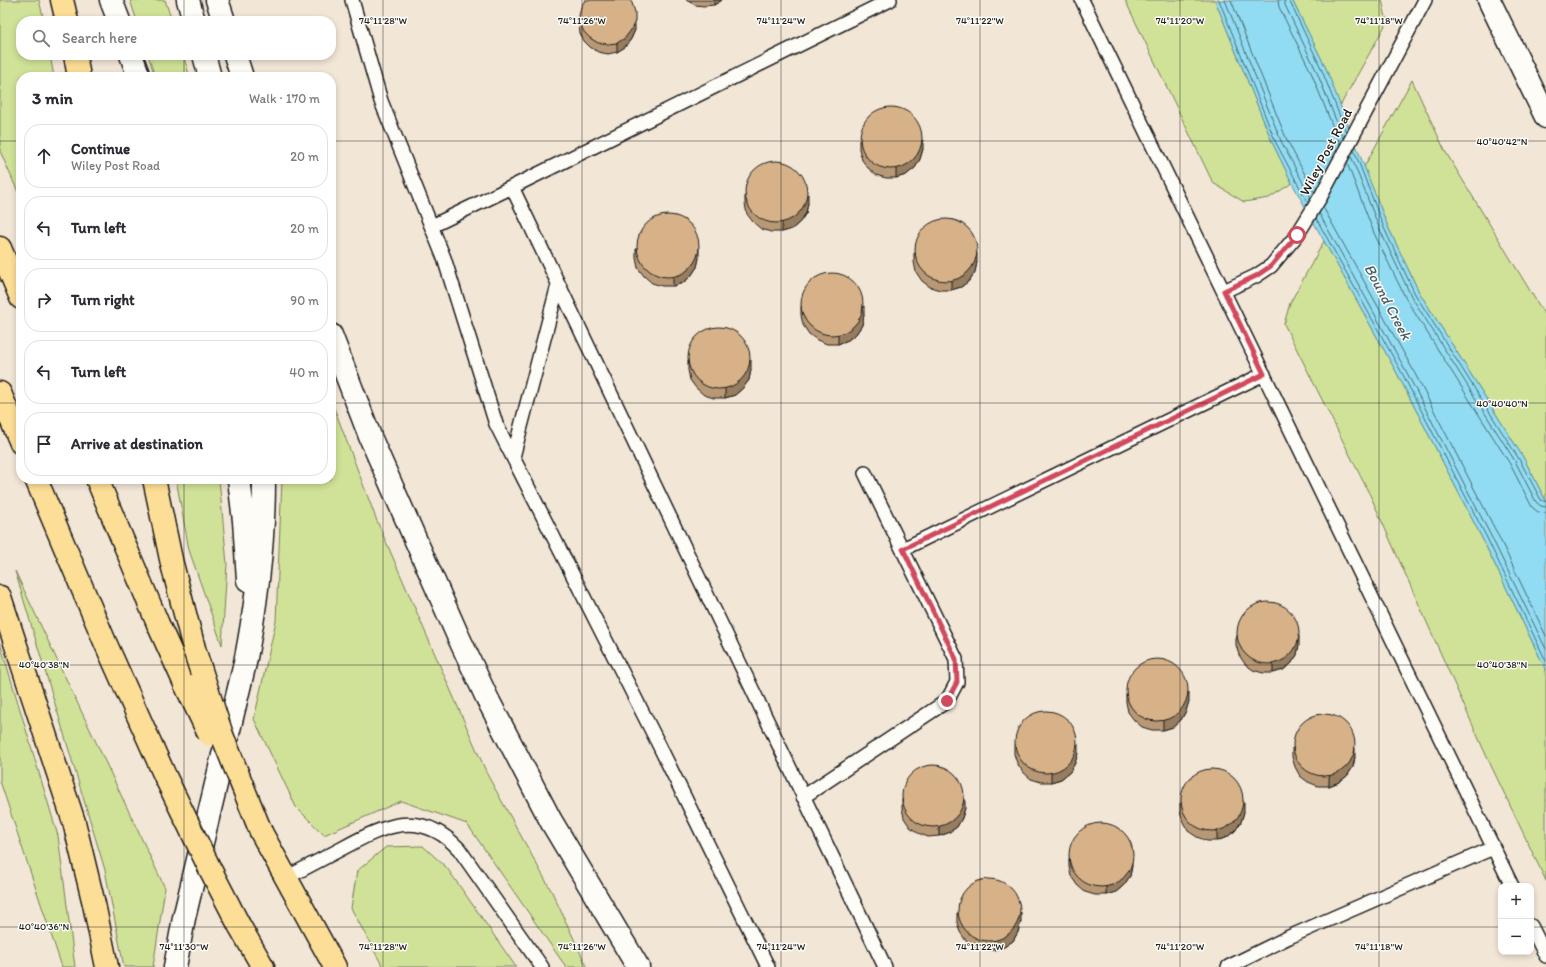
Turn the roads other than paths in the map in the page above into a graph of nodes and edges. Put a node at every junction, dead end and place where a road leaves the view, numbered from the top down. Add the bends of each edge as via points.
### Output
1 (62, 0) edge
2 (111, 0) edge
3 (188, 0) edge
4 (217, 0) edge
5 (352, 0) edge
6 (890, 0) edge
7 (1082, 0) edge
8 (1425, 0) edge
9 (1490, 0) edge
10 (66, 16) edge
11 (117, 16) edge
12 (193, 16) edge
13 (222, 16) edge
14 (76, 60) edge
15 (133, 60) edge
16 (205, 60) edge
17 (237, 60) edge
18 (78, 72) edge
19 (137, 72) edge
20 (209, 72) edge
21 (240, 72) edge
22 (1540, 90) edge
23 (1546, 117) edge
24 (512, 187) junction
25 (432, 226) junction
26 (0, 248) edge
27 (558, 285) junction
28 (16, 286) edge
29 (1224, 291) junction
30 (336, 348) edge
31 (1264, 374) junction
32 (0, 393) edge
33 (16, 430) edge
34 (513, 457) junction
35 (865, 473) dead end
36 (38, 484) edge
37 (99, 484) edge
38 (155, 484) edge
39 (240, 484) edge
40 (264, 484) edge
41 (903, 549) junction
42 (0, 597) edge
43 (245, 663) junction
44 (804, 797) junction
45 (261, 832) junction
46 (1494, 848) junction
47 (286, 878) junction
48 (1511, 883) edge
49 (1534, 932) edge
50 (1546, 956) edge
51 (107, 967) edge
52 (176, 967) edge
53 (263, 967) edge
54 (335, 967) edge
55 (542, 967) edge
56 (638, 967) edge
57 (768, 967) edge
58 (885, 967) edge
59 (1228, 967) edge

1 - 10 highway
2 - 11 street
3 - 12 street
4 - 13 street
5 - 25 lane via 381,101
6 - 24 lane
7 - 29 lane
8 - 29 lane, Wiley Post Road via 1310,216 1271,266
9 - 22 street
14 - 18 highway
15 - 19 street
16 - 20 street
17 - 21 street
22 - 23 street
24 - 25 lane
24 - 27 lane
25 - 34 lane via 496,424
26 - 28 highway
27 - 34 lane
27 - 44 lane
29 - 31 lane
30 - 56 street via 371,439 488,700 551,821
31 - 41 lane
31 - 46 lane
32 - 33 highway
34 - 57 lane
35 - 41 lane
36 - 53 highway, bridge via 165,776 239,926
37 - 45 highway, bridge via 186,686
38 - 45 highway, bridge via 172,564 195,652 225,742
39 - 43 street via 248,593
40 - 43 street via 262,553
41 - 44 lane via 956,659 957,682 947,701
42 - 51 highway via 74,822
43 - 52 street via 184,918
44 - 58 lane
45 - 47 highway
46 - 48 lane
46 - 59 lane via 1289,937
47 - 54 highway
47 - 55 lane via 382,828 403,824 418,824 432,828 448,836 459,849
49 - 50 lane

